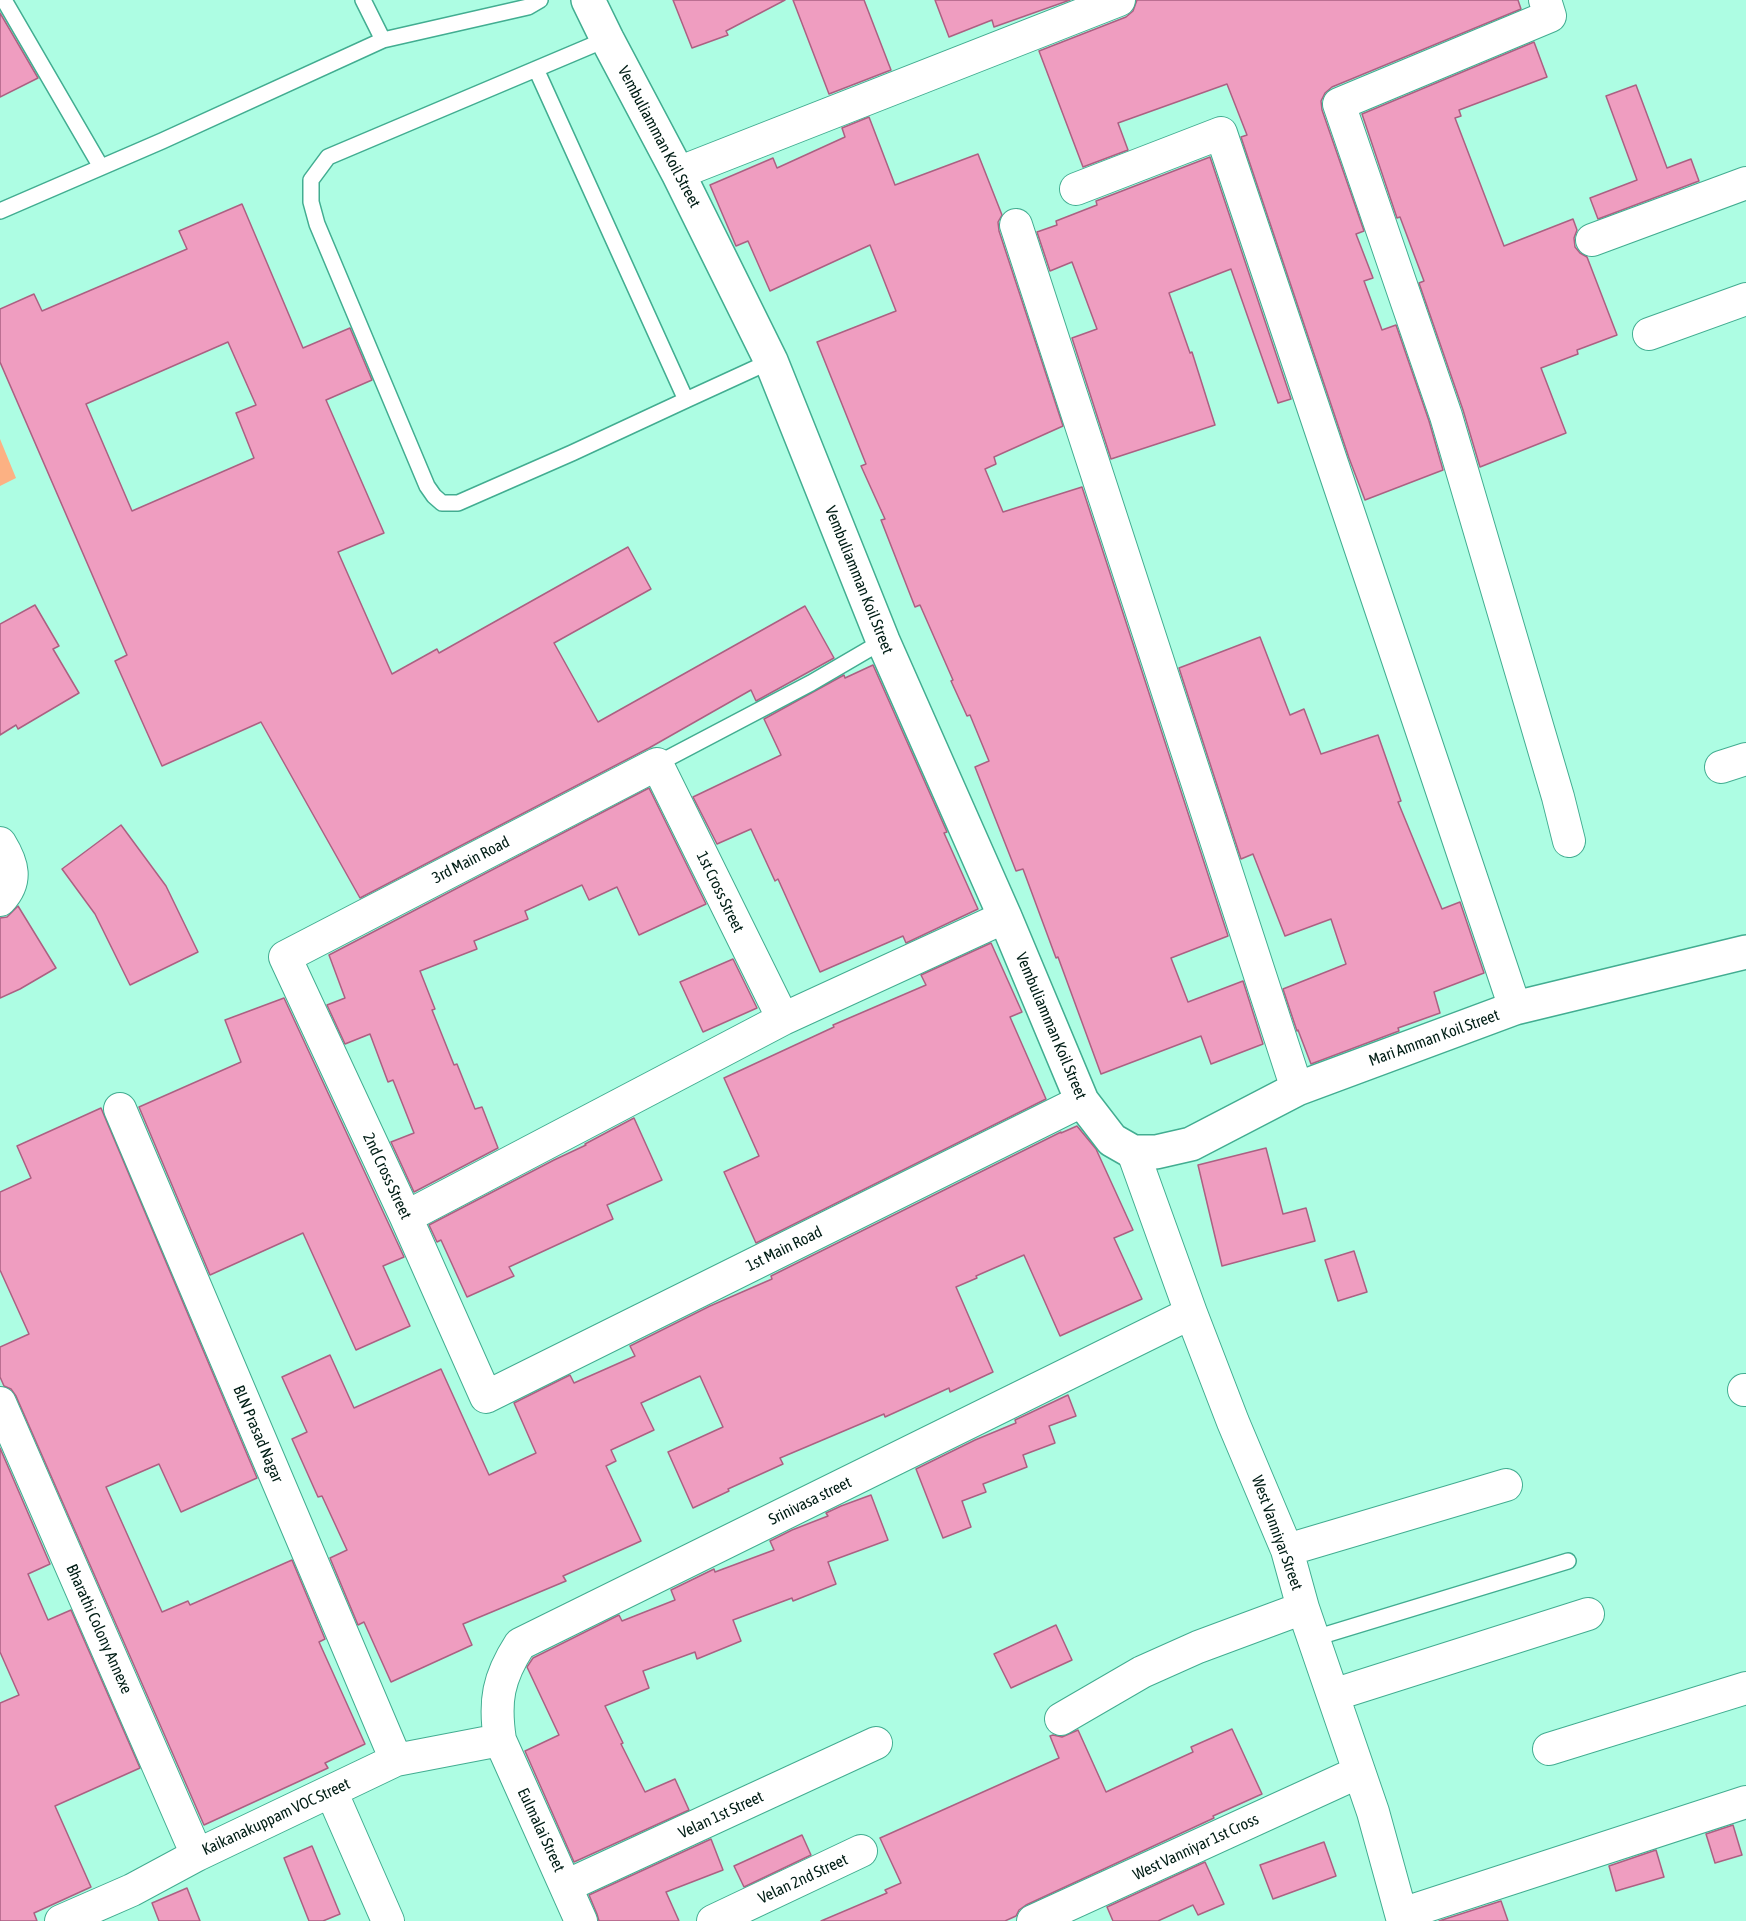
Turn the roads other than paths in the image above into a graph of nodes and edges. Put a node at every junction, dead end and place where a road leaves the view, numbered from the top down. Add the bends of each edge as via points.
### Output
1 (4, 0) edge
2 (363, 0) edge
3 (540, 0) edge
4 (588, 0) edge
5 (1119, 0) edge
6 (1545, 0) edge
7 (607, 39) junction
8 (383, 40) junction
9 (536, 69) junction
10 (101, 167) junction
11 (678, 173) junction
12 (1746, 183) edge
13 (1076, 189) dead end
14 (0, 211) edge
15 (1016, 225) dead end
16 (1592, 240) dead end
17 (1746, 298) edge
18 (1648, 334) dead end
19 (771, 361) junction
20 (686, 400) junction
21 (883, 641) junction
22 (657, 764) junction
23 (1569, 841) dead end
24 (0, 843) edge
25 (0, 900) edge
26 (1005, 917) junction
27 (1746, 952) edge
28 (285, 957) joint
29 (1515, 1008) junction
30 (783, 1019) junction
31 (1297, 1089) junction
32 (1082, 1101) junction
33 (120, 1108) dead end
34 (1133, 1152) junction
35 (406, 1217) junction
36 (1191, 1313) junction
37 (486, 1397) joint
38 (0, 1403) edge
39 (1506, 1485) dead end
40 (1287, 1550) junction
41 (1568, 1561) dead end
42 (1304, 1608) junction
43 (1588, 1614) dead end
44 (1315, 1638) junction
45 (1746, 1688) edge
46 (1334, 1695) junction
47 (1060, 1719) dead end
48 (500, 1740) junction
49 (876, 1743) dead end
50 (1549, 1749) dead end
51 (396, 1760) junction
52 (1359, 1772) junction
53 (331, 1791) junction
54 (1746, 1802) edge
55 (861, 1851) dead end
56 (197, 1855) junction
57 (566, 1886) junction
58 (1403, 1918) edge
59 (61, 1921) edge
60 (388, 1921) edge
61 (581, 1921) edge
62 (713, 1921) edge
63 (1034, 1921) edge

1 - 10 lane
2 - 8 lane
3 - 8 lane via 528,8
4 - 7 street, Vembuliamman Koil Street
5 - 11 street
6 - 23 street via 1550,16 1338,104 1446,416
7 - 9 lane
7 - 11 street, Vembuliamman Koil Street
8 - 10 lane
9 - 20 lane
9 - 20 lane via 328,157 311,180 317,224 427,486 442,503 458,503
10 - 14 lane
11 - 19 street, Vembuliamman Koil Street
12 - 16 street
13 - 29 street via 1221,133
15 - 31 street
17 - 18 street
19 - 20 lane
19 - 21 street, Vembuliamman Koil Street
21 - 22 lane
21 - 26 street, Vembuliamman Koil Street
22 - 28 street, 3rd Main Road
22 - 30 street, 1st Cross Street
24 - 25 street via 12,883
26 - 30 street
26 - 32 street, Vembuliamman Koil Street
27 - 29 street, Mari Amman Koil Street
28 - 35 street, 2nd Cross Street
29 - 31 street, Mari Amman Koil Street
30 - 35 street
31 - 34 street, Mari Amman Koil Street via 1191,1144 1156,1152
32 - 34 street, Vembuliamman Koil Street via 1112,1140
32 - 37 street, 1st Main Road
33 - 51 street, BLN Prasad Nagar
34 - 36 street, West Vanniyar Street
35 - 37 street, 2nd Cross Street
36 - 40 street, West Vanniyar Street
36 - 48 street, Srinivasa street via 520,1644 507,1664 498,1694
38 - 56 street, Bharathi Colony Annexe
39 - 40 street
40 - 42 street, West Vanniyar Street
41 - 44 lane
42 - 44 street, West Vanniyar Street
42 - 47 street via 1142,1672
43 - 46 street
44 - 46 street, West Vanniyar Street
45 - 50 street
46 - 52 street, West Vanniyar Street
48 - 51 street, Kaikanakuppam VOC Street
48 - 57 street, Eulmalai Street
49 - 57 street, Velan 1st Street
51 - 53 street, Kaikanakuppam VOC Street
52 - 58 street, West Vanniyar Street
52 - 63 street, West Vanniyar 1st Cross
53 - 56 street, Kaikanakuppam VOC Street
53 - 60 street
54 - 58 street
55 - 62 street, Velan 2nd Street
56 - 59 street, Kaikanakuppam VOC Street via 132,1890
57 - 61 street, Eulmalai Street

